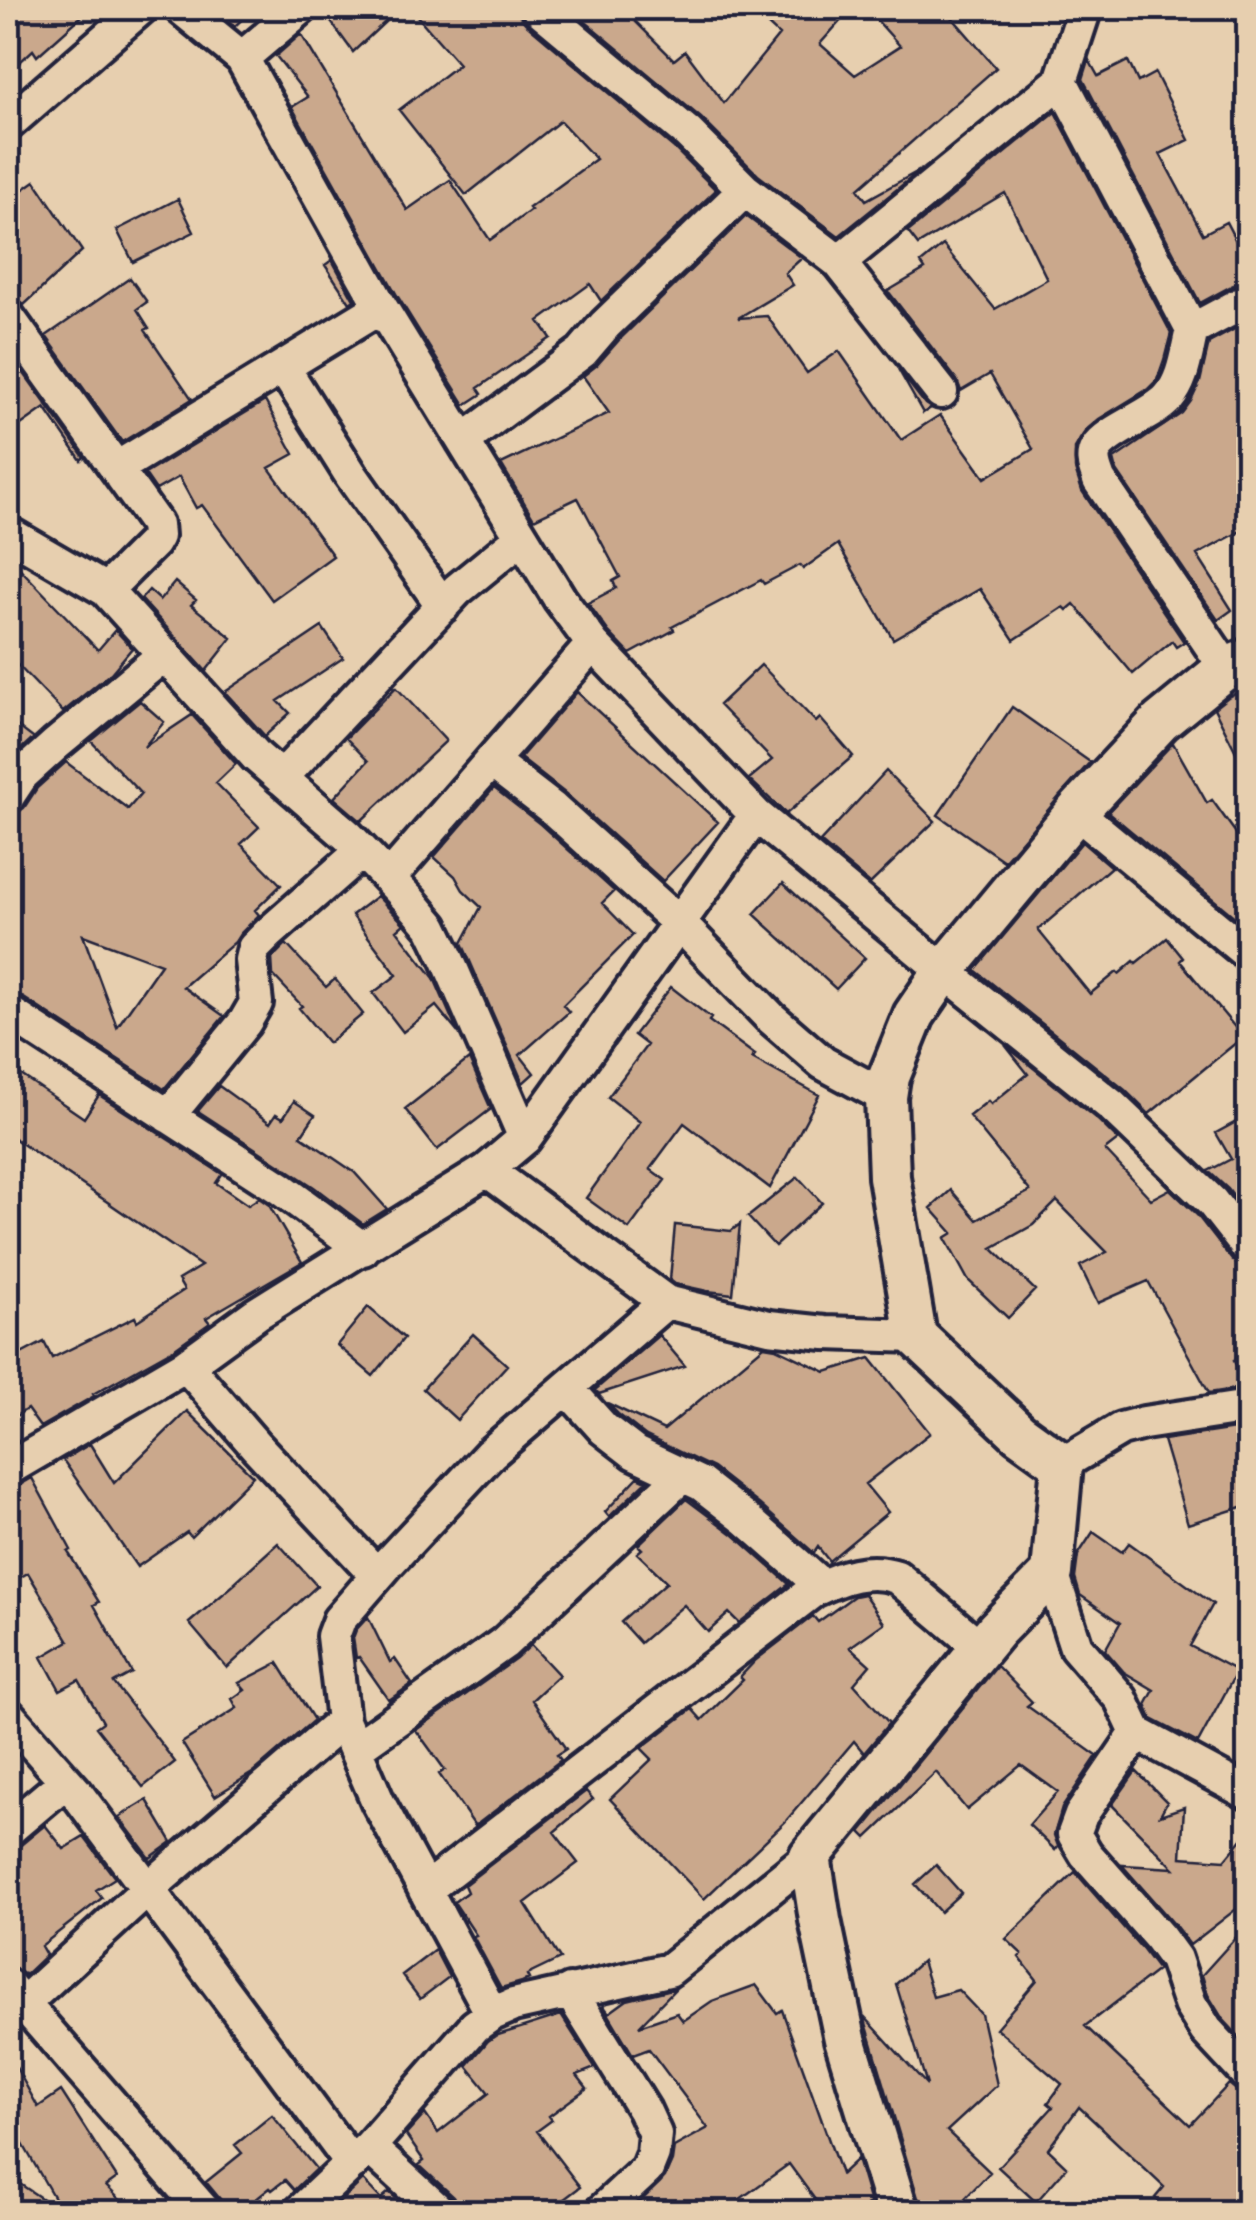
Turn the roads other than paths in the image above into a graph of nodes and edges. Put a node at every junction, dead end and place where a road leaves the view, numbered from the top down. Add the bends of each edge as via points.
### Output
1 (140, 8) edge
2 (181, 8) edge
3 (538, 8) edge
4 (1085, 8) edge
5 (294, 10) edge
6 (242, 58) junction
7 (1061, 81) junction
8 (8, 124) edge
9 (745, 190) junction
10 (839, 262) junction
11 (1248, 300) edge
12 (382, 307) junction
13 (8, 317) edge
14 (1192, 330) junction
15 (283, 367) junction
16 (942, 392) dead end
17 (464, 441) junction
18 (117, 468) junction
19 (8, 533) edge
20 (522, 537) junction
21 (106, 590) junction
22 (442, 606) junction
23 (593, 644) junction
24 (165, 654) junction
25 (1237, 663) edge
26 (491, 761) junction
27 (281, 778) junction
28 (8, 796) edge
29 (1076, 812) junction
30 (756, 815) junction
31 (362, 851) junction
32 (389, 878) junction
33 (679, 923) junction
34 (1248, 954) edge
35 (944, 971) junction
36 (8, 1012) edge
37 (886, 1098) junction
38 (168, 1116) junction
39 (526, 1138) junction
40 (486, 1170) junction
41 (1248, 1248) edge
42 (363, 1249) junction
43 (666, 1302) junction
44 (916, 1336) junction
45 (186, 1365) junction
46 (567, 1388) junction
47 (1248, 1407) edge
48 (1062, 1464) junction
49 (8, 1469) edge
50 (683, 1476) junction
51 (1052, 1573) junction
52 (378, 1575) junction
53 (822, 1586) junction
54 (981, 1648) junction
55 (8, 1715) edge
56 (1137, 1732) junction
57 (349, 1735) junction
58 (66, 1781) junction
59 (1248, 1793) edge
60 (8, 1830) edge
61 (810, 1856) junction
62 (148, 1889) junction
63 (424, 1890) junction
64 (570, 1991) junction
65 (16, 1995) edge
66 (492, 2014) junction
67 (1248, 2075) edge
68 (360, 2155) junction
69 (205, 2212) edge
70 (300, 2212) edge
71 (440, 2212) edge
72 (600, 2212) edge
73 (898, 2212) edge

1 - 8 street
2 - 6 street
3 - 9 street via 688,132
4 - 7 street
5 - 6 street
6 - 12 street
7 - 10 street
7 - 14 street
9 - 10 street
9 - 17 street via 582,352
10 - 16 street
11 - 14 street
12 - 15 street
12 - 17 street
13 - 18 street
14 - 25 street via 1167,400 1106,440 1092,462
15 - 18 street
15 - 22 street
17 - 20 street
18 - 21 street via 158,530
19 - 21 street
20 - 22 street
20 - 23 street
21 - 24 street
22 - 27 street
23 - 26 street
23 - 30 street
24 - 27 street
24 - 28 street via 55,745
25 - 29 street via 1160,722
26 - 32 street
26 - 33 street
27 - 31 street
29 - 34 street
29 - 35 street
30 - 33 street
30 - 35 street
31 - 32 street
31 - 38 street via 254,948 256,1003
32 - 39 street via 432,927
33 - 37 street via 822,1064
33 - 39 street
35 - 37 street via 914,1016
35 - 41 street via 1112,1106 1212,1202
36 - 38 street
37 - 44 street via 889,1177
38 - 42 street
39 - 40 street
40 - 42 street
40 - 43 street
42 - 45 street
43 - 44 street via 769,1327
43 - 46 street
44 - 48 street
45 - 49 street
45 - 52 street
46 - 50 street via 604,1430
46 - 52 street via 490,1454
47 - 48 street via 1121,1429
48 - 51 street
50 - 53 street via 702,1484
50 - 57 street via 504,1643
51 - 54 street
51 - 56 street via 1076,1647 1121,1699
52 - 57 street via 333,1636
53 - 54 street via 862,1573 898,1577
53 - 63 street
54 - 61 street
55 - 58 street
56 - 59 street
56 - 67 street via 1074,1834 1176,1959 1206,2030
57 - 62 street
57 - 63 street
58 - 60 street
58 - 62 street
61 - 64 street via 669,1970
61 - 73 street via 845,2039
62 - 65 street
62 - 68 street
63 - 66 street
64 - 66 street
64 - 72 street via 655,2134 647,2169
65 - 69 street
66 - 68 street
68 - 70 street
68 - 71 street

